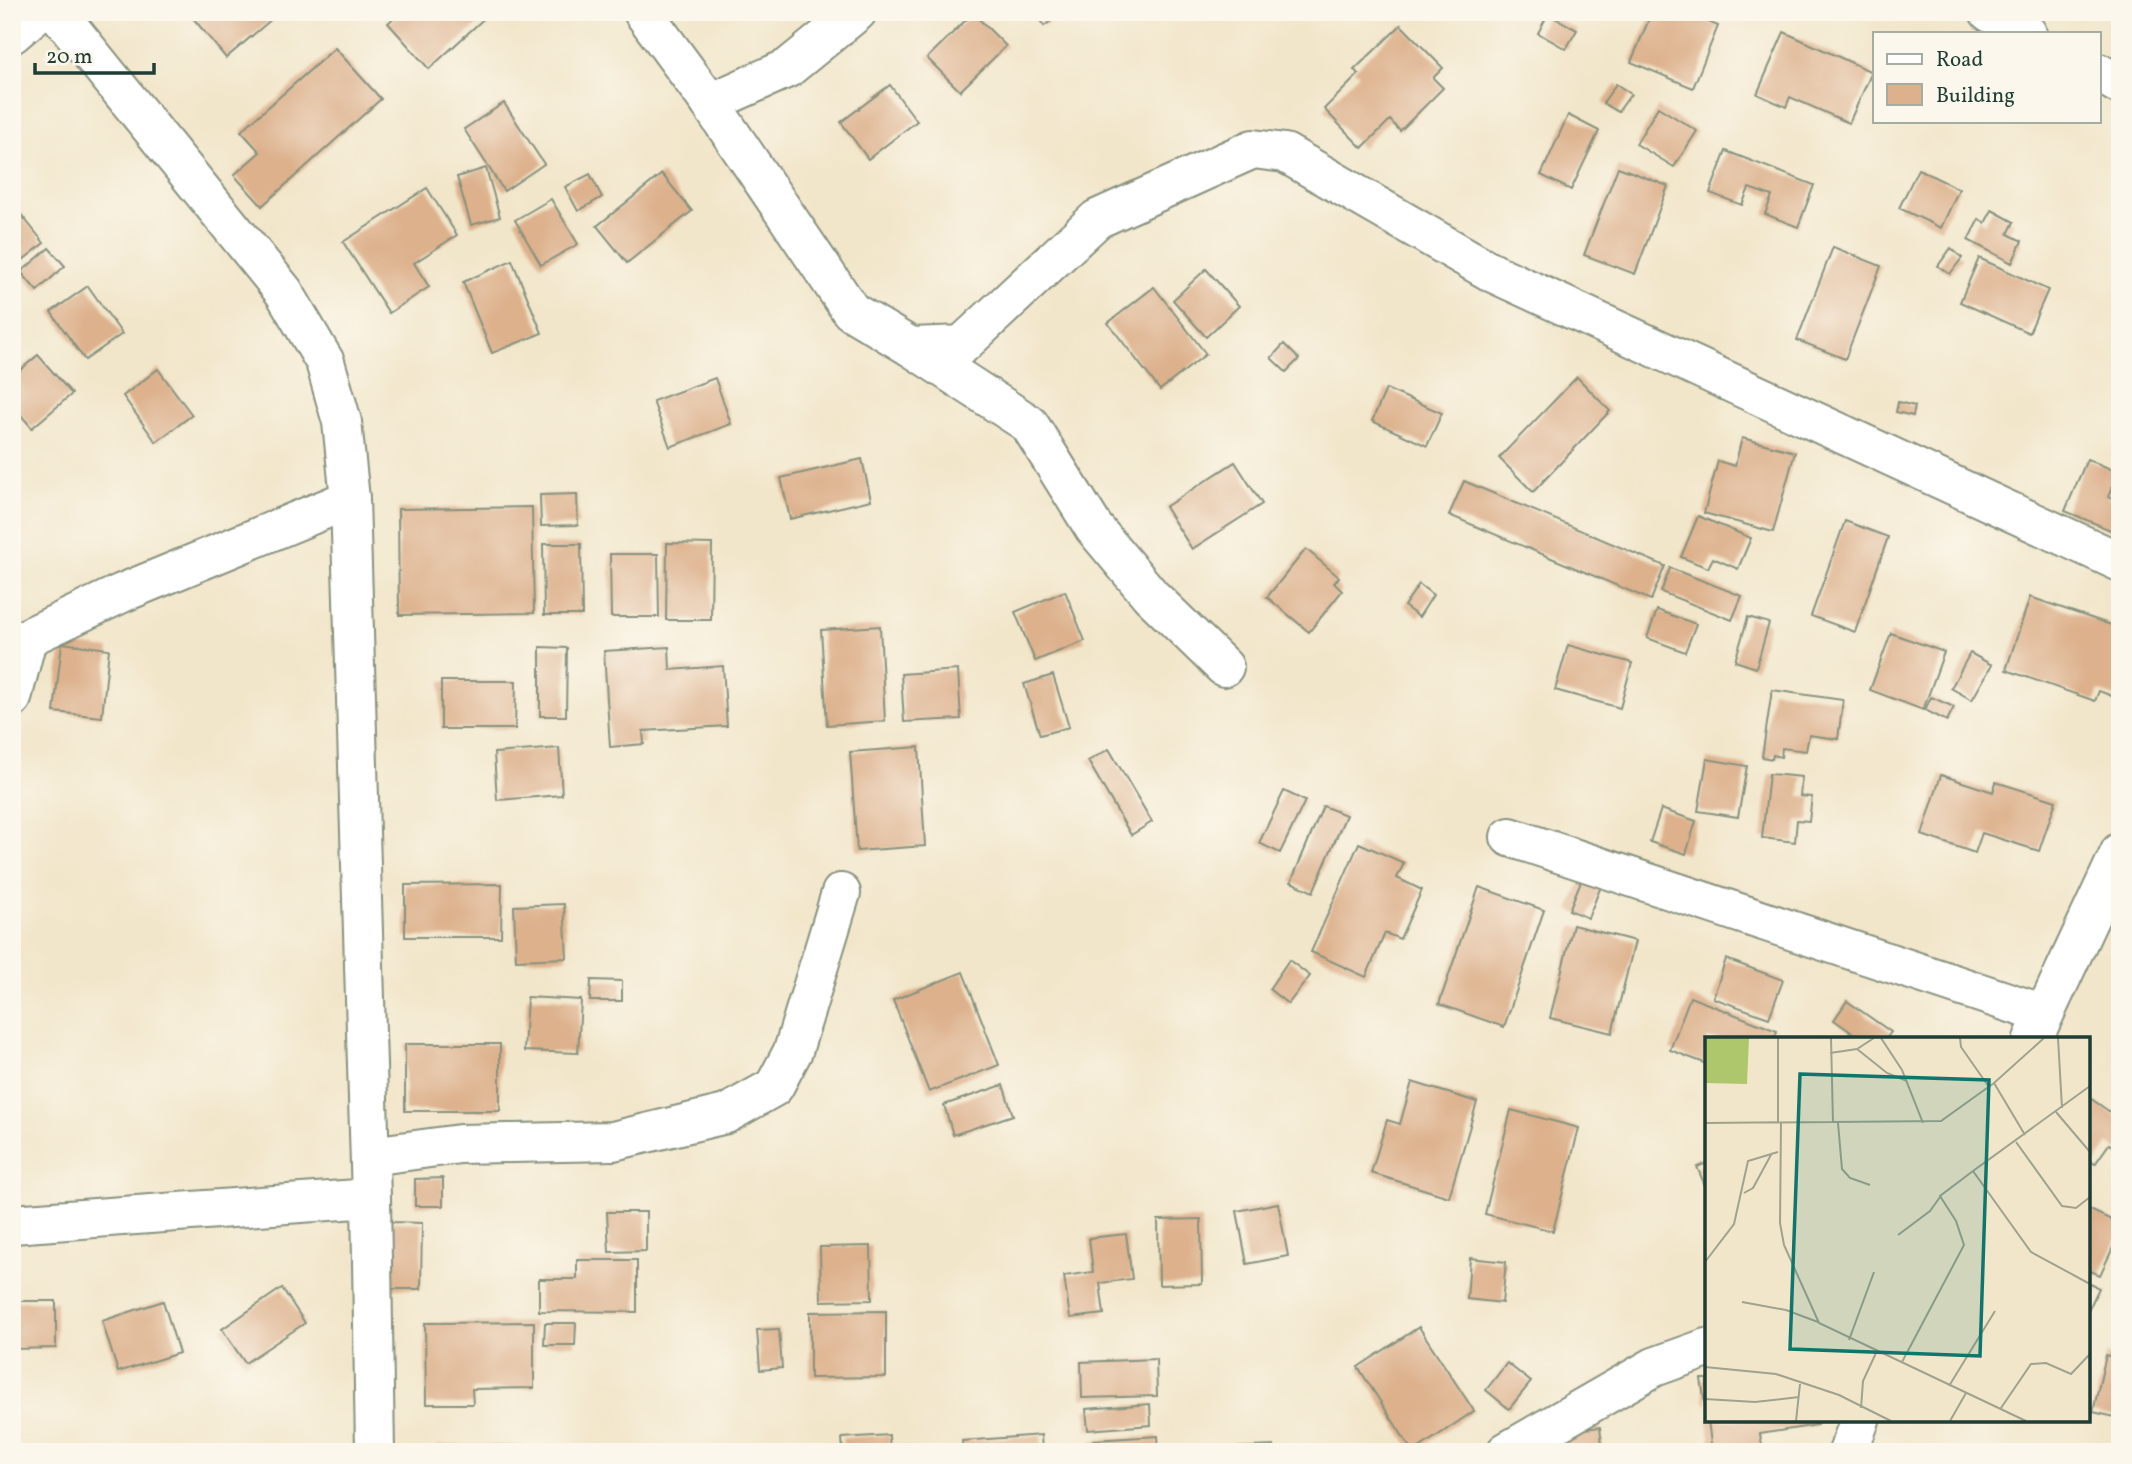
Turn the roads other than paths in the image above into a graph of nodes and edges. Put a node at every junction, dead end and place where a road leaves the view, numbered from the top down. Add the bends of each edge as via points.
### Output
1 (38, 12) edge
2 (57, 12) edge
3 (643, 12) edge
4 (856, 12) edge
5 (1989, 12) edge
6 (2025, 32) edge
7 (12, 34) edge
8 (2100, 74) edge
9 (2120, 85) edge
10 (710, 103) junction
11 (911, 347) junction
12 (350, 499) junction
13 (2120, 562) edge
14 (20, 642) edge
15 (1224, 667) dead end
16 (12, 698) edge
17 (1510, 837) dead end
18 (2120, 852) edge
19 (841, 893) dead end
20 (2038, 1026) edge
21 (370, 1156) junction
22 (372, 1198) junction
23 (12, 1224) edge
24 (1705, 1349) edge
25 (1859, 1422) edge
26 (375, 1452) edge
27 (1506, 1452) edge
28 (1848, 1452) edge

1 - 7 street
2 - 12 street via 285,292 325,362 342,422
3 - 10 street
4 - 10 street via 788,68
5 - 6 street
8 - 9 street
10 - 11 street via 851,311
11 - 13 street via 962,345 1097,219 1253,149 1285,153 1493,273
11 - 15 street via 1029,424 1094,528 1151,596
12 - 14 street via 122,593
12 - 21 street
14 - 16 street
17 - 20 street
18 - 20 street
19 - 21 street via 793,1051 774,1087 726,1114 613,1141 460,1144
21 - 22 street
22 - 23 street
22 - 26 street
24 - 27 street via 1654,1367
25 - 28 street

